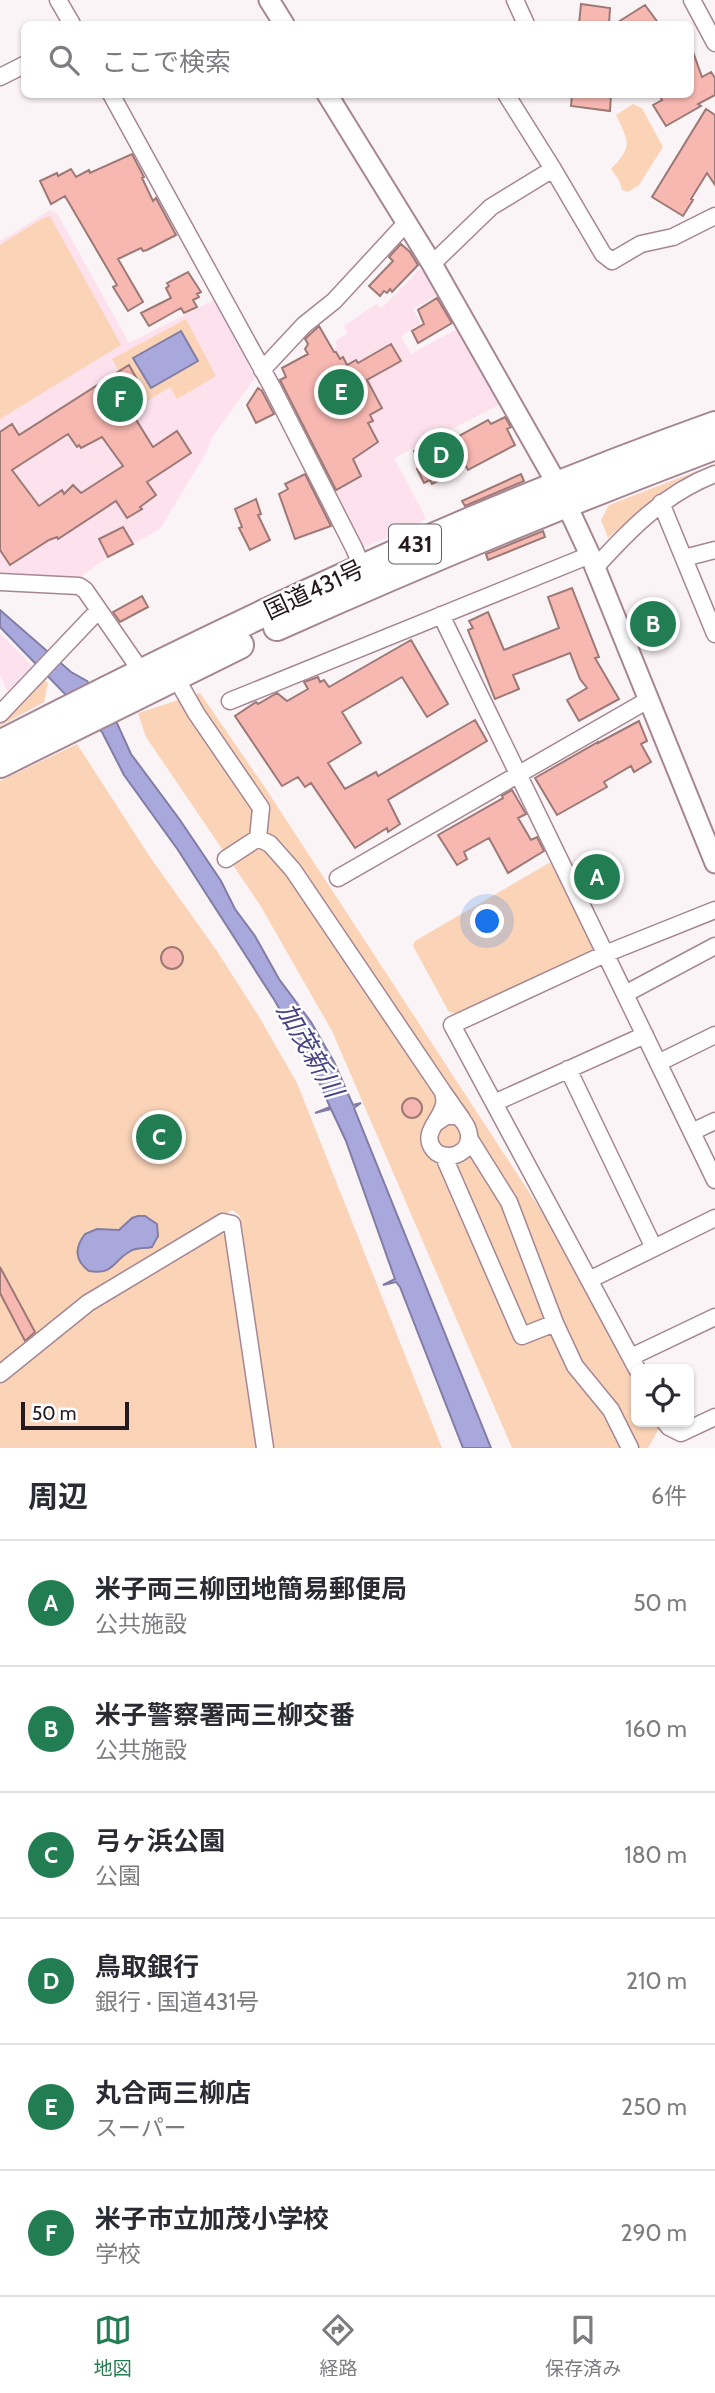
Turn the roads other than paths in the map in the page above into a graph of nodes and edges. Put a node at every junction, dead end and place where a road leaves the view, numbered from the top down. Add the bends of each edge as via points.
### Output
1 (58, 0) edge
2 (269, 0) edge
3 (515, 0) edge
4 (692, 0) edge
5 (70, 21) edge
6 (282, 21) edge
7 (525, 21) edge
8 (715, 43) edge
9 (21, 66) edge
10 (0, 77) edge
11 (113, 98) edge
12 (330, 98) edge
13 (509, 98) edge
14 (554, 169) junction
15 (715, 216) edge
16 (407, 222) junction
17 (432, 264) junction
18 (262, 370) junction
19 (715, 425) edge
20 (715, 446) edge
21 (715, 474) edge
22 (562, 493) junction
23 (661, 503) junction
24 (715, 550) edge
25 (684, 558) junction
26 (592, 562) junction
27 (362, 567) junction
28 (0, 582) edge
29 (99, 613) junction
30 (441, 615) junction
31 (715, 634) edge
32 (175, 676) junction
33 (132, 683) junction
34 (648, 700) junction
35 (230, 701) dead end
36 (0, 714) edge
37 (55, 726) junction
38 (0, 744) edge
39 (0, 764) edge
40 (517, 773) junction
41 (258, 838) junction
42 (711, 843) edge
43 (226, 859) dead end
44 (715, 863) edge
45 (338, 878) dead end
46 (715, 910) edge
47 (715, 946) edge
48 (606, 954) junction
49 (625, 994) junction
50 (715, 1034) edge
51 (645, 1035) junction
52 (659, 1063) junction
53 (568, 1069) junction
54 (443, 1092) junction
55 (494, 1103) junction
56 (462, 1119) junction
57 (715, 1121) edge
58 (436, 1123) junction
59 (692, 1132) junction
60 (469, 1138) junction
61 (444, 1157) junction
62 (715, 1180) edge
63 (715, 1218) edge
64 (654, 1248) junction
65 (589, 1280) junction
66 (715, 1317) edge
67 (555, 1323) junction
68 (634, 1363) edge
69 (0, 1374) edge
70 (715, 1418) edge
71 (669, 1427) edge
72 (265, 1448) edge
73 (630, 1448) edge

1 - 5 street
2 - 6 street
3 - 7 street
4 - 8 street
9 - 10 street
11 - 18 street
12 - 16 street
13 - 14 street
14 - 15 street via 603,254 612,261 641,244 673,237
14 - 17 street via 491,208
16 - 17 street
16 - 18 street
17 - 22 street
18 - 27 street
19 - 22 highway, 国道431号 / 431
20 - 22 highway, 国道431号 / 431
21 - 23 street
22 - 26 street
22 - 27 highway, 国道431号 / 431
22 - 32 highway, 国道431号 / 431
23 - 25 street
23 - 26 street
24 - 25 street
25 - 31 street
26 - 30 street
26 - 34 street
27 - 33 highway, 国道431号 / 431
28 - 29 street via 74,584 85,590
29 - 33 street
29 - 36 street
30 - 35 street
30 - 40 street
32 - 33 highway, 国道431号 / 431
32 - 41 street via 261,808
33 - 37 highway, 国道431号 / 431
34 - 40 street
34 - 42 street
37 - 38 highway, 国道431号 / 431
37 - 39 highway, 国道431号 / 431
40 - 45 street
40 - 48 street
41 - 43 street
41 - 54 street via 270,844 293,870
42 - 44 street
46 - 48 street
47 - 49 street
48 - 49 street
48 - 55 street via 452,1025
49 - 51 street
50 - 52 street
51 - 52 street
51 - 53 street
52 - 59 street
53 - 55 street
53 - 64 street
54 - 56 street
54 - 58 street via 444,1104
55 - 65 street
56 - 58 street via 446,1116
56 - 60 street
57 - 59 street
58 - 61 street via 429,1133 430,1144
59 - 62 street
60 - 61 street via 466,1148
60 - 67 street via 509,1202
61 - 67 street via 522,1336
63 - 64 street
64 - 65 street
65 - 68 street
66 - 68 street
67 - 73 street via 575,1366 611,1410
69 - 72 street via 88,1303 223,1222 232,1224
70 - 71 street via 681,1433

